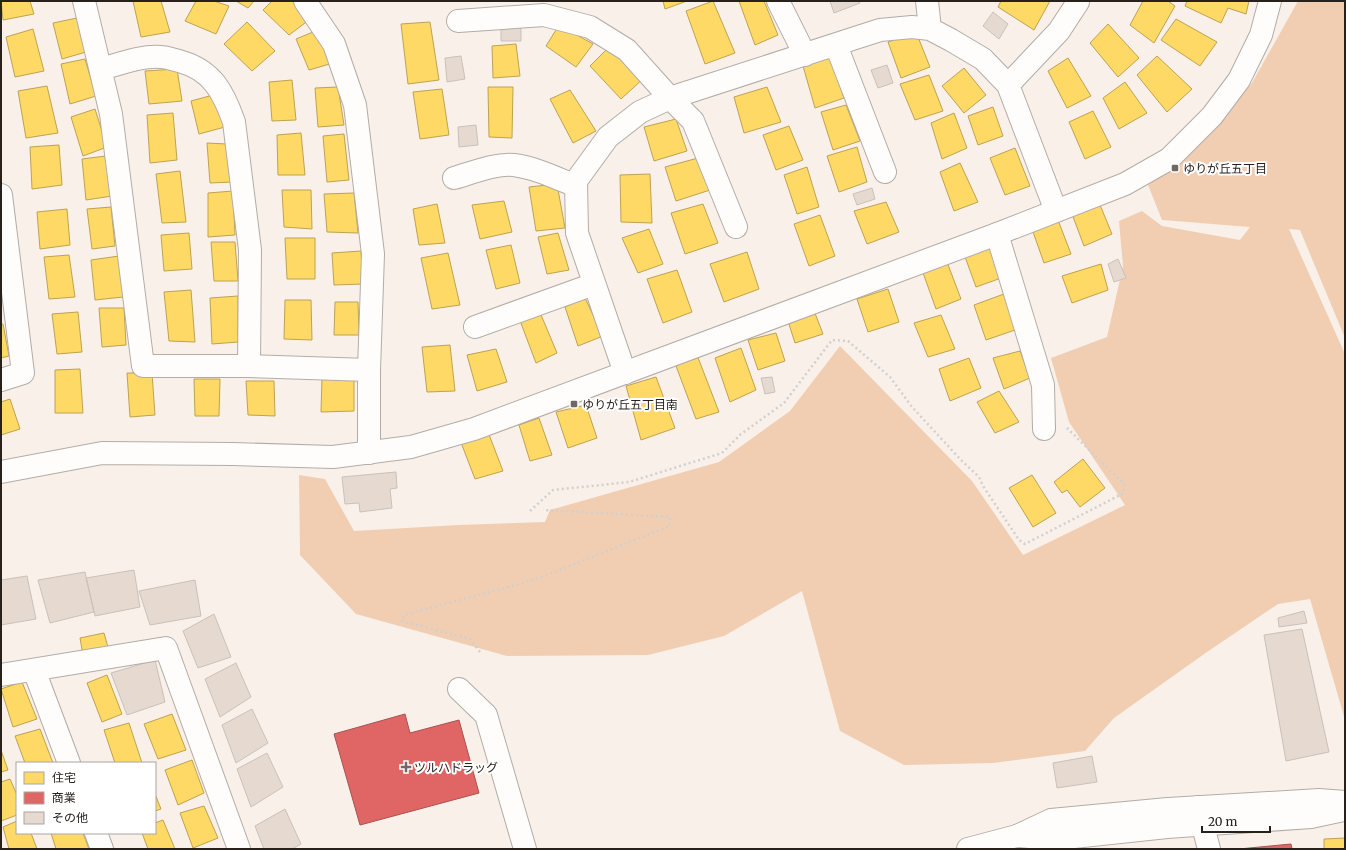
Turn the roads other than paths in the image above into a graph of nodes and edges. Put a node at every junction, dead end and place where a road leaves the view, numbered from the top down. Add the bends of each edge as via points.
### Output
1 (84, 1) edge
2 (305, 1) edge
3 (778, 1) edge
4 (927, 1) edge
5 (1270, 1) edge
6 (1078, 2) dead end
7 (458, 21) dead end
8 (930, 29) junction
9 (836, 45) junction
10 (805, 55) junction
11 (101, 69) junction
12 (1008, 85) junction
13 (670, 98) junction
14 (885, 172) dead end
15 (454, 178) dead end
16 (576, 186) junction
17 (1, 195) edge
18 (1056, 212) junction
19 (736, 227) dead end
20 (997, 234) junction
21 (594, 284) junction
22 (475, 327) dead end
23 (249, 366) junction
24 (369, 370) junction
25 (625, 373) junction
26 (1, 380) edge
27 (1054, 427) road end
28 (369, 453) junction
29 (1, 472) edge
30 (34, 670) junction
31 (1, 676) edge
32 (459, 689) dead end
33 (69, 762) edge
34 (1345, 802) edge
35 (1345, 810) edge
36 (1200, 816) junction
37 (96, 834) edge
38 (102, 849) edge
39 (239, 849) edge
40 (525, 849) edge
41 (968, 849) edge
42 (1209, 849) edge

1 - 11 street
2 - 24 street via 334,44 355,105 373,254
3 - 10 street
4 - 8 street
5 - 18 street via 1261,35 1240,80 1212,116 1169,159 1125,184
6 - 12 street via 1059,31
7 - 13 street via 544,15 590,27 627,50
8 - 9 street via 912,27 880,30
8 - 12 street via 983,59
9 - 10 street
9 - 14 street
10 - 13 street
11 - 23 street via 111,114 143,366
11 - 23 street via 145,58 162,57 193,65 214,80 227,102 234,122 250,250
12 - 18 street
13 - 16 street via 640,112 608,137 576,181
13 - 19 street via 693,121
15 - 16 street via 489,168 513,165 535,170
16 - 21 street via 577,233
17 - 26 street via 22,373
18 - 20 street
20 - 25 street
20 - 27 street
21 - 22 street
21 - 25 street
23 - 24 street
24 - 28 street
25 - 28 street via 474,430 411,447
28 - 29 street via 333,457 102,453
30 - 31 street
30 - 33 street
30 - 39 street via 166,648
32 - 40 street via 486,715
34 - 36 street via 1319,800
35 - 36 street via 1311,817
36 - 41 street via 1055,839 1017,836
36 - 42 street
37 - 38 street

